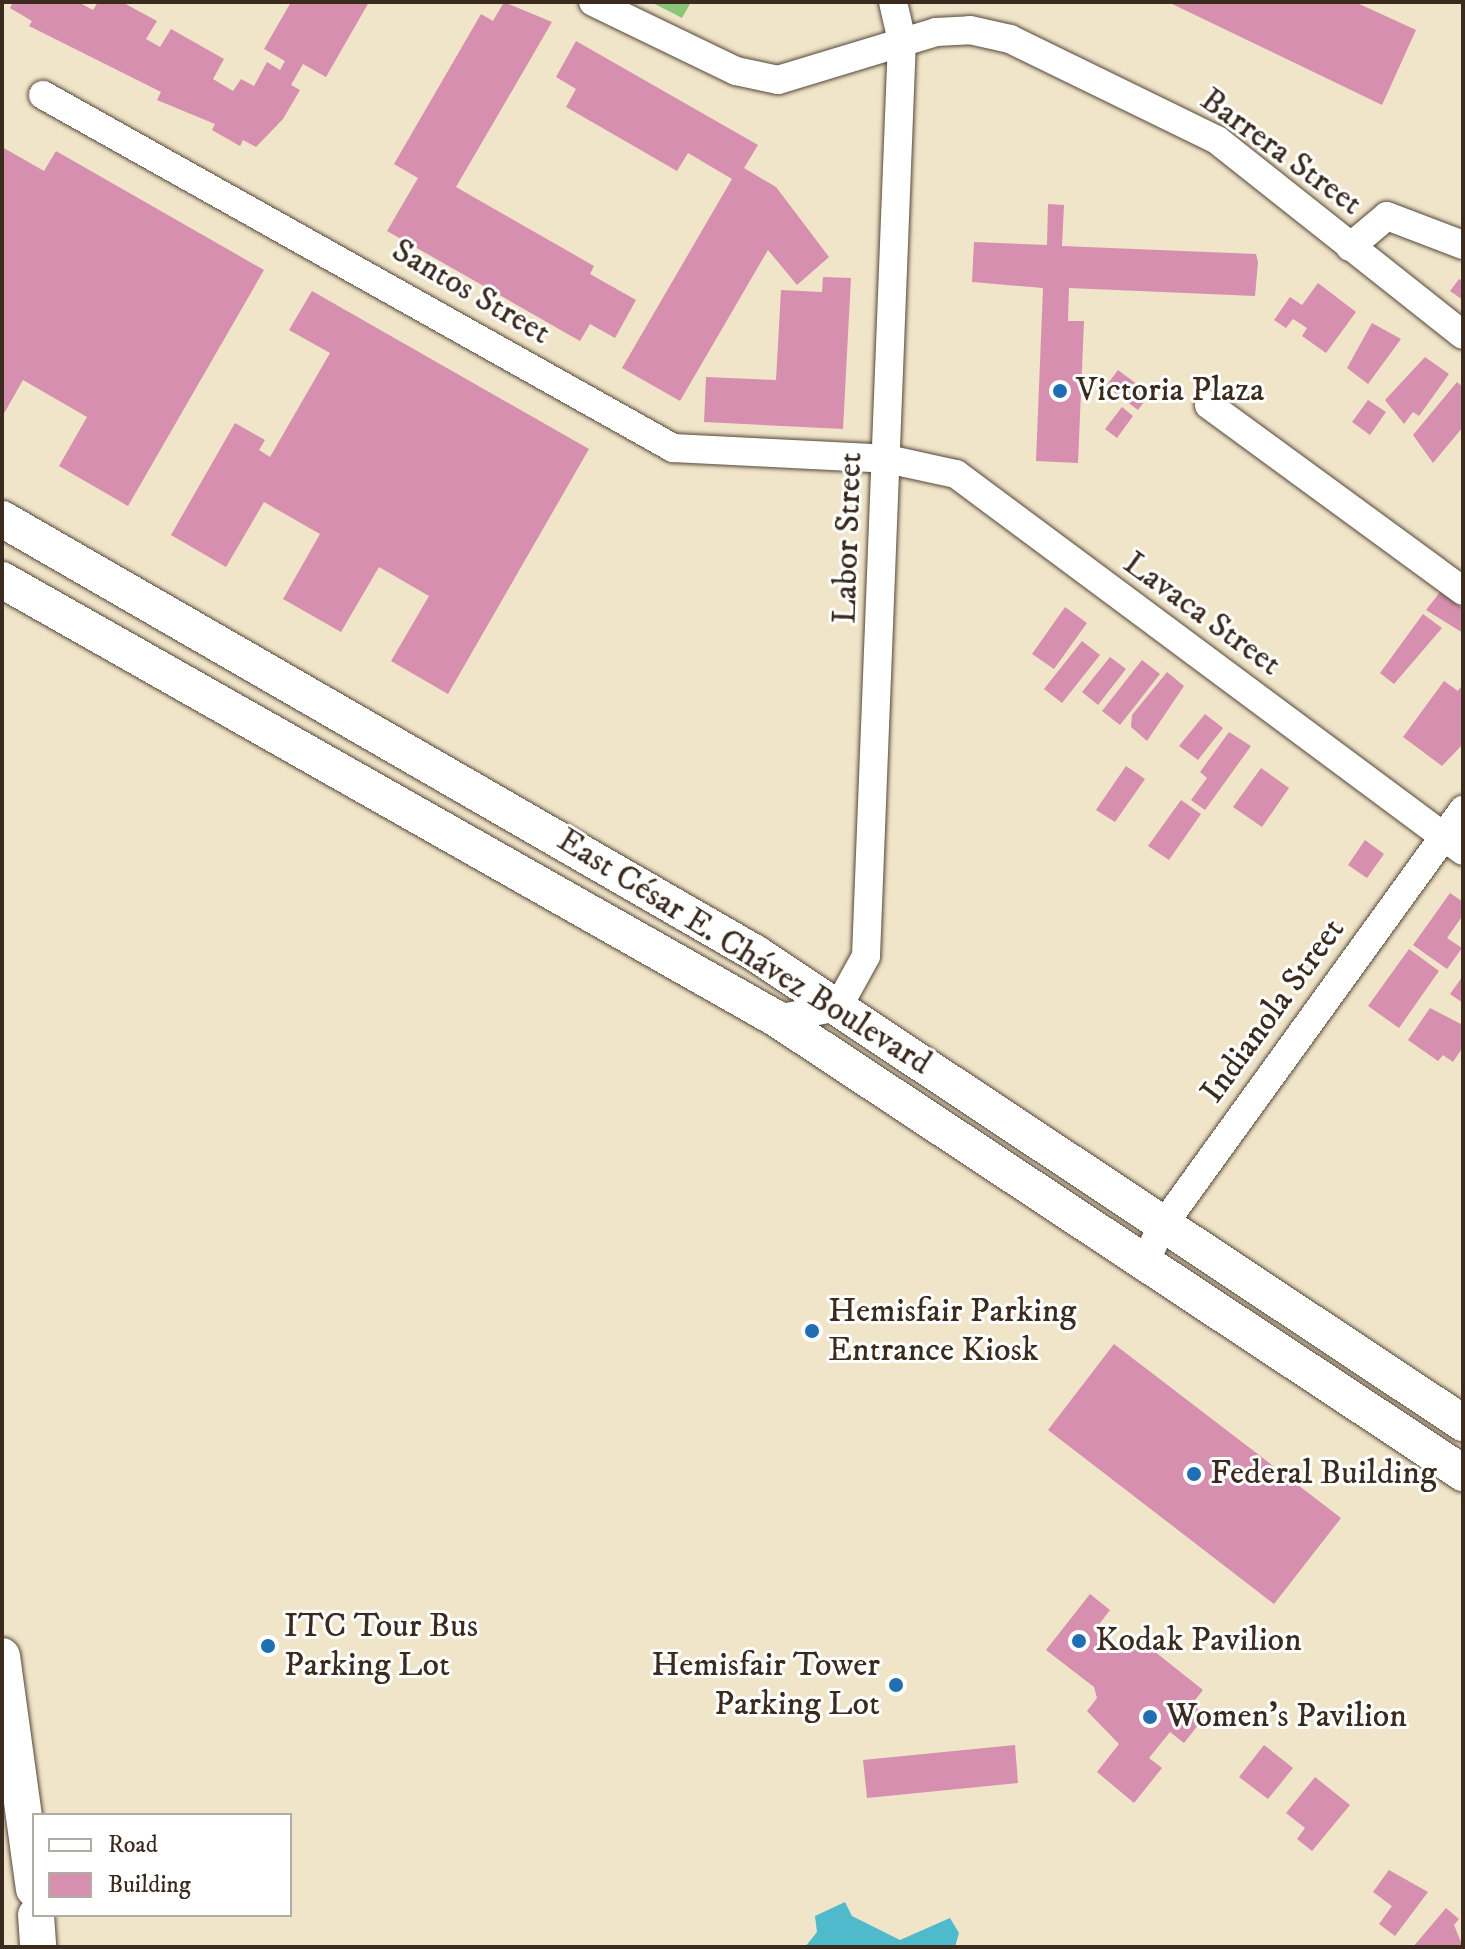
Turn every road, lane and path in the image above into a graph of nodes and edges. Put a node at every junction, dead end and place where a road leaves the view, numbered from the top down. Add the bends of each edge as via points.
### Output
1 (593, 2) edge
2 (629, 2) edge
3 (893, 2) edge
4 (652, 28) junction
5 (902, 41) junction
6 (43, 95) dead end
7 (1463, 245) edge
8 (1350, 247) junction
9 (1463, 335) edge
10 (1209, 405) dead end
11 (887, 459) junction
12 (12, 524) edge
13 (2, 565) edge
14 (2, 580) edge
15 (1463, 591) edge
16 (1463, 810) edge
17 (1453, 844) edge
18 (838, 1007) junction
19 (777, 1019) junction
20 (1154, 1243) junction
21 (1463, 1423) edge
22 (1463, 1473) edge
23 (2, 1656) edge
24 (32, 1874) edge
25 (36, 1917) edge
26 (38, 1947) edge

1 - 4 street, Barrera Street
2 - 4 street
3 - 5 street, Labor Street
4 - 5 street, Barrera Street via 736,71 778,80
5 - 8 street, Barrera Street via 970,30 1032,47 1201,130
5 - 11 street, Labor Street
6 - 11 street, Santos Street via 673,448
7 - 8 street via 1387,216
8 - 9 street, Barrera Street
10 - 15 street
11 - 17 street, Lavaca Street via 942,468 977,487
11 - 18 street, Labor Street via 866,956
12 - 13 main road
12 - 18 main road, East César E. Chávez Boulevard via 447,771
14 - 19 main road, East César E. Chávez Boulevard
16 - 17 street, Indianola Street
17 - 20 street, Indianola Street
18 - 19 street
18 - 20 main road, East César E. Chávez Boulevard
19 - 20 main road, East César E. Chávez Boulevard
20 - 21 main road, East César E. Chávez Boulevard
20 - 22 main road, East César E. Chávez Boulevard
23 - 24 main road
25 - 26 main road

